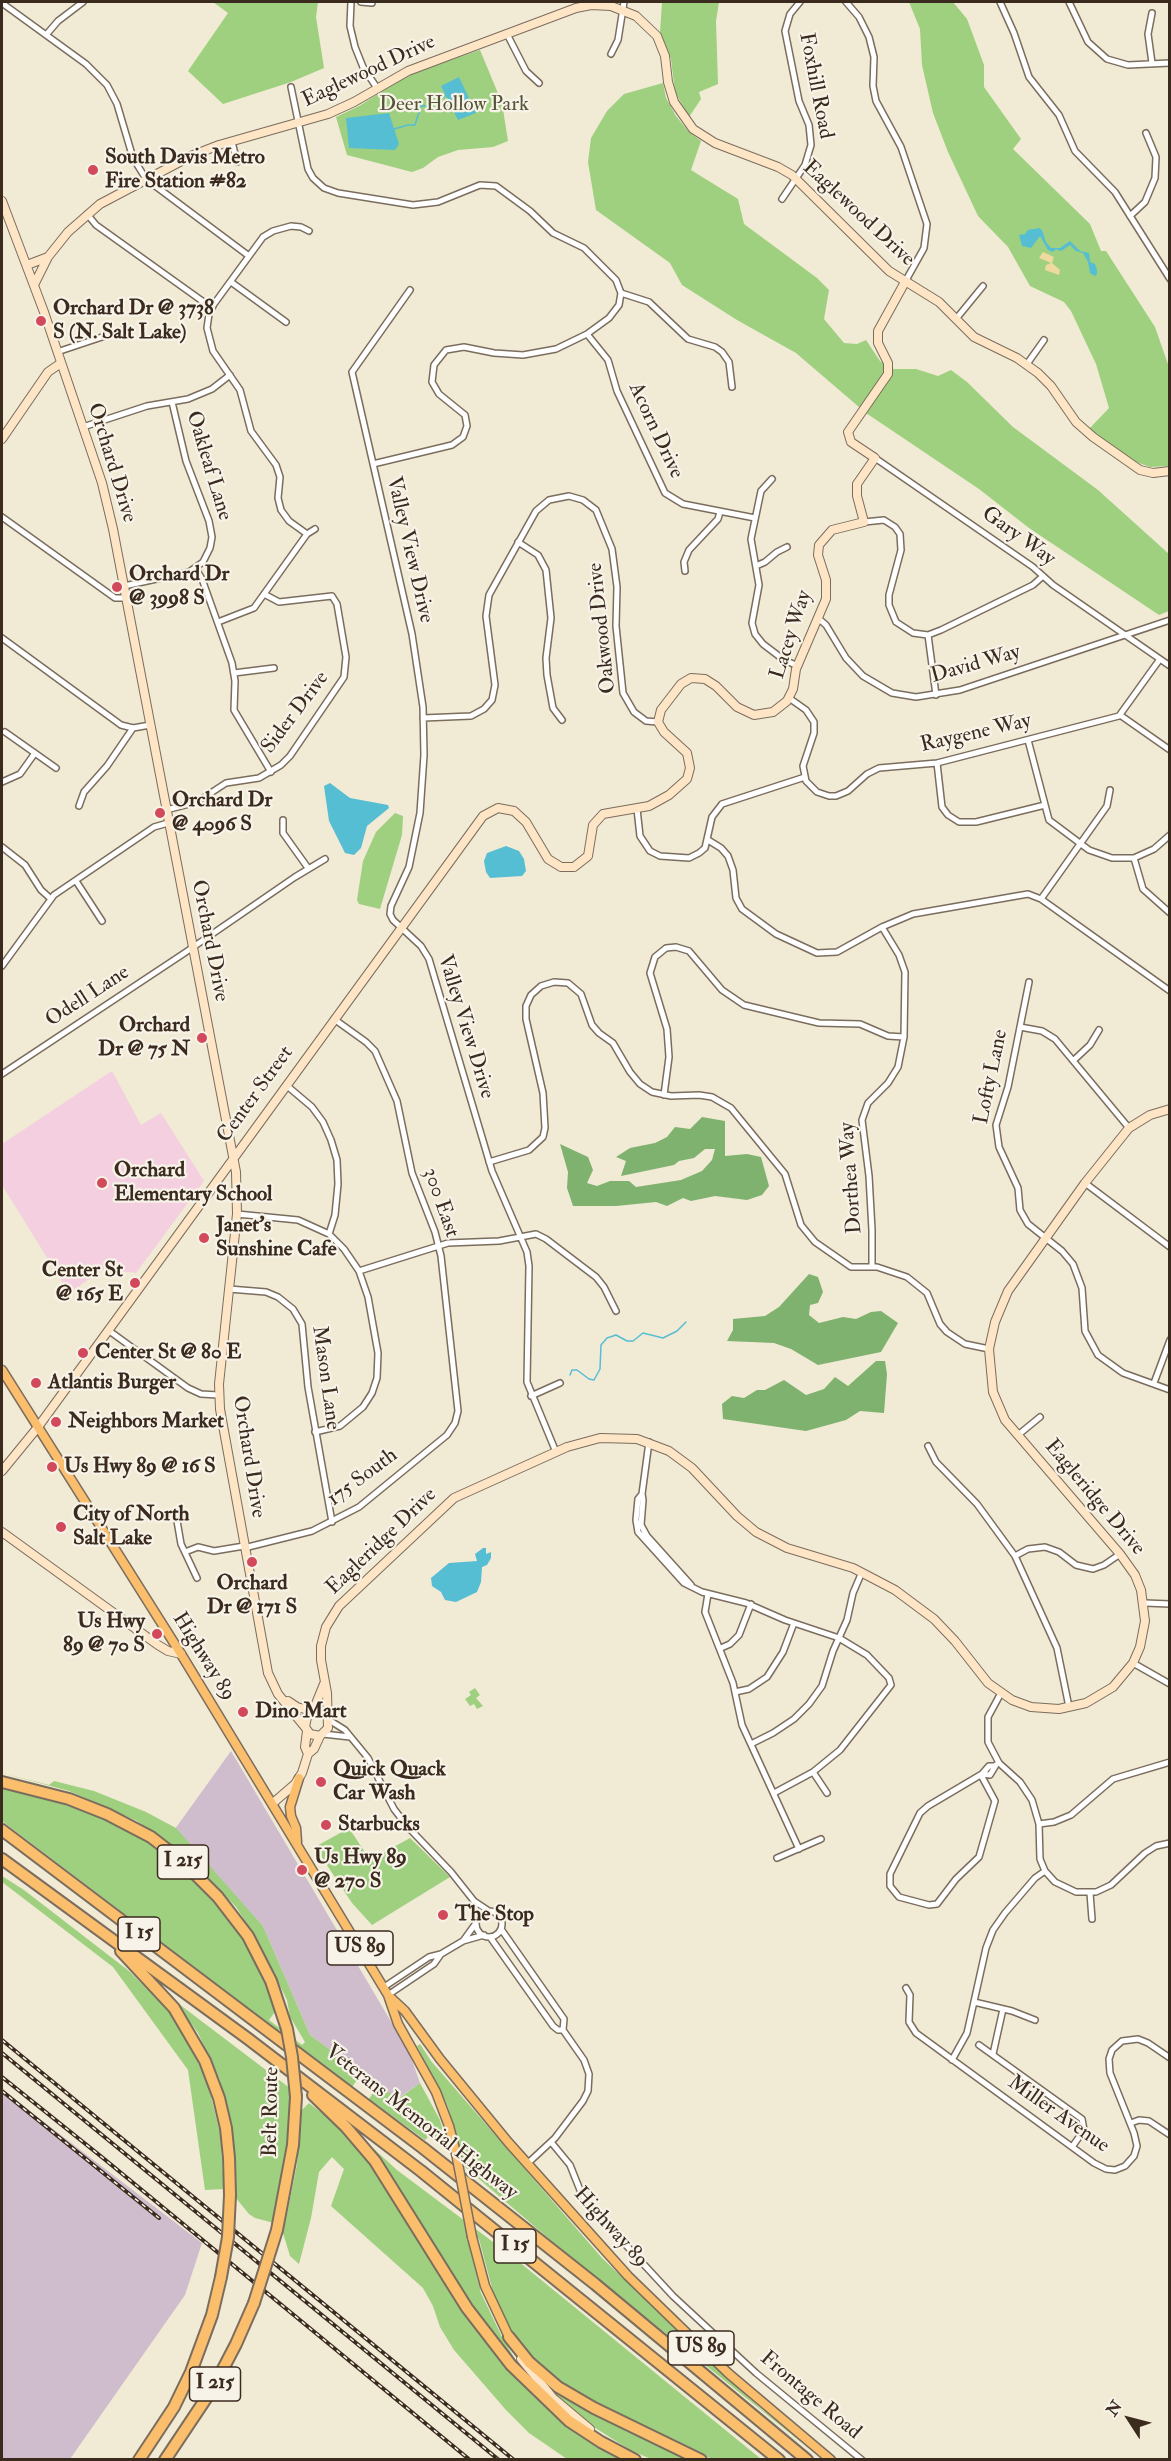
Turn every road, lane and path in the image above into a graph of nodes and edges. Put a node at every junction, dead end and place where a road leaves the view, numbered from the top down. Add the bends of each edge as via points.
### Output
1 (83, 2) edge
2 (351, 2) edge
3 (361, 2) edge
4 (800, 2) edge
5 (846, 2) edge
6 (1000, 2) edge
7 (1068, 2) edge
8 (2, 3) edge
9 (372, 3) dead end
10 (624, 5) edge
11 (1152, 13) dead end
12 (507, 34) junction
13 (46, 35) junction
14 (611, 54) dead end
15 (1152, 63) junction
16 (1170, 63) edge
17 (539, 83) dead end
18 (291, 87) dead end
19 (377, 88) junction
20 (299, 124) junction
21 (1146, 133) dead end
22 (232, 142) junction
23 (237, 162) dead end
24 (146, 179) junction
25 (797, 179) junction
26 (782, 199) dead end
27 (2, 201) edge
28 (87, 214) junction
29 (1130, 216) junction
30 (309, 231) dead end
31 (249, 256) junction
32 (48, 257) junction
33 (27, 265) junction
34 (1170, 279) edge
35 (231, 282) junction
36 (905, 282) junction
37 (34, 285) junction
38 (983, 286) dead end
39 (410, 290) dead end
40 (621, 293) junction
41 (212, 308) junction
42 (956, 319) junction
43 (285, 322) dead end
44 (123, 330) dead end
45 (587, 334) junction
46 (1044, 340) dead end
47 (57, 352) junction
48 (61, 363) junction
49 (1027, 364) junction
50 (230, 375) junction
51 (732, 387) dead end
52 (172, 402) junction
53 (83, 428) junction
54 (2, 439) edge
55 (875, 458) junction
56 (373, 464) junction
57 (1170, 471) edge
58 (772, 479) dead end
59 (720, 512) junction
60 (2, 517) edge
61 (755, 518) junction
62 (864, 522) junction
63 (315, 529) dead end
64 (307, 534) junction
65 (518, 542) junction
66 (787, 547) dead end
67 (756, 566) junction
68 (196, 569) junction
69 (685, 571) dead end
70 (1043, 576) junction
71 (124, 586) junction
72 (264, 594) junction
73 (126, 598) junction
74 (819, 619) junction
75 (1170, 620) edge
76 (218, 622) junction
77 (928, 635) junction
78 (1125, 635) junction
79 (2, 638) edge
80 (1160, 659) junction
81 (798, 666) junction
82 (1170, 666) edge
83 (274, 668) dead end
84 (234, 673) junction
85 (936, 695) junction
86 (789, 698) junction
87 (1120, 715) junction
88 (423, 718) junction
89 (562, 720) dead end
90 (658, 722) junction
91 (150, 725) junction
92 (133, 728) junction
93 (5, 732) dead end
94 (1028, 740) junction
95 (1170, 750) edge
96 (34, 753) junction
97 (937, 763) junction
98 (56, 768) dead end
99 (271, 772) junction
100 (805, 777) junction
101 (2, 782) edge
102 (1110, 790) dead end
103 (1045, 805) junction
104 (79, 806) dead end
105 (637, 809) junction
106 (166, 810) junction
107 (283, 820) dead end
108 (168, 823) junction
109 (1170, 835) edge
110 (708, 840) junction
111 (1080, 844) junction
112 (2, 848) edge
113 (1134, 858) junction
114 (325, 859) dead end
115 (308, 868) junction
116 (76, 881) junction
117 (51, 899) junction
118 (1041, 899) junction
119 (1170, 913) edge
120 (102, 921) dead end
121 (401, 927) junction
122 (882, 927) junction
123 (192, 947) junction
124 (2, 966) edge
125 (1029, 982) dead end
126 (1170, 991) edge
127 (334, 1018) junction
128 (1020, 1027) junction
129 (1099, 1030) dead end
130 (904, 1038) junction
131 (1074, 1060) junction
132 (4, 1070) edge
133 (286, 1085) junction
134 (664, 1095) junction
135 (1170, 1109) edge
136 (1129, 1128) junction
137 (228, 1134) junction
138 (248, 1137) junction
139 (233, 1157) junction
140 (489, 1162) junction
141 (1085, 1183) junction
142 (237, 1214) junction
143 (329, 1234) junction
144 (520, 1236) junction
145 (1045, 1237) junction
146 (438, 1245) junction
147 (1170, 1247) edge
148 (872, 1266) junction
149 (360, 1271) junction
150 (229, 1289) junction
151 (616, 1311) dead end
152 (108, 1330) junction
153 (1170, 1340) edge
154 (989, 1349) junction
155 (2, 1370) edge
156 (560, 1383) dead end
157 (1154, 1383) junction
158 (1170, 1390) edge
159 (218, 1395) junction
160 (531, 1396) junction
161 (1040, 1417) dead end
162 (455, 1424) joint
163 (38, 1427) junction
164 (315, 1432) junction
165 (1018, 1435) junction
166 (649, 1442) junction
167 (928, 1446) dead end
168 (556, 1452) junction
169 (2, 1472) edge
170 (176, 1515) dead end
171 (332, 1522) junction
172 (2, 1532) edge
173 (244, 1547) junction
174 (185, 1552) junction
175 (1120, 1554) junction
176 (1015, 1556) junction
177 (862, 1572) junction
178 (197, 1578) dead end
179 (708, 1594) junction
180 (1144, 1603) junction
181 (1170, 1604) edge
182 (751, 1605) junction
183 (794, 1623) junction
184 (839, 1638) junction
185 (721, 1647) junction
186 (181, 1654) junction
187 (1133, 1663) junction
188 (324, 1684) junction
189 (1170, 1684) edge
190 (735, 1692) junction
191 (1001, 1693) junction
192 (283, 1699) junction
193 (1069, 1707) junction
194 (312, 1711) junction
195 (328, 1717) junction
196 (306, 1729) junction
197 (321, 1735) junction
198 (350, 1737) junction
199 (751, 1744) junction
200 (308, 1754) junction
201 (1170, 1762) edge
202 (997, 1764) junction
203 (813, 1772) junction
204 (981, 1775) junction
205 (299, 1778) junction
206 (2, 1782) edge
207 (774, 1793) junction
208 (827, 1793) dead end
209 (273, 1803) junction
210 (1039, 1824) junction
211 (2, 1830) edge
212 (821, 1839) dead end
213 (297, 1843) junction
214 (1170, 1843) edge
215 (799, 1849) junction
216 (2, 1858) edge
217 (777, 1858) dead end
218 (1045, 1871) junction
219 (1090, 1893) junction
220 (474, 1901) junction
221 (489, 1911) junction
222 (1092, 1919) dead end
223 (477, 1921) junction
224 (501, 1929) junction
225 (103, 1931) junction
226 (487, 1936) junction
227 (463, 1941) junction
228 (441, 1954) junction
229 (906, 1988) dead end
230 (386, 1991) junction
231 (975, 2002) junction
232 (1003, 2008) junction
233 (1035, 2020) dead end
234 (563, 2030) junction
235 (247, 2038) junction
236 (979, 2045) dead end
237 (993, 2054) junction
238 (1170, 2058) edge
239 (952, 2060) junction
240 (1131, 2123) junction
241 (1170, 2136) edge
242 (551, 2142) junction
243 (1072, 2147) junction
244 (527, 2164) junction
245 (509, 2337) junction
246 (139, 2460) edge
247 (165, 2460) edge
248 (636, 2460) edge
249 (701, 2460) edge
250 (779, 2460) edge
251 (807, 2460) edge
252 (831, 2460) edge
253 (862, 2460) edge

1 - 13 street
2 - 19 street via 354,47
3 - 9 street
4 - 25 street, Foxhill Road via 790,14 785,31 799,101 811,135 809,156
5 - 36 street via 869,37 876,101 901,147 927,224 924,248
6 - 29 street via 1029,77 1059,115 1075,151 1107,181
7 - 15 street via 1088,42 1101,56 1124,65
8 - 13 street
10 - 12 main road, Eaglewood Drive via 583,6
10 - 14 street via 618,40
10 - 25 main road, Eaglewood Drive via 657,36 674,102 693,129 715,143 778,167
11 - 15 street via 1148,34
12 - 17 street via 526,71
12 - 19 main road, Eaglewood Drive via 408,71
13 - 24 street via 87,64 112,94 133,158
15 - 16 street
18 - 20 street
19 - 20 main road, Eaglewood Drive via 340,110
20 - 22 main road, Eaglewood Drive
20 - 40 street via 310,174 328,190 419,205 438,202 480,185 496,186 553,233 584,248 616,280
21 - 29 street via 1156,157 1155,178 1145,202
22 - 23 street
22 - 24 main road, Eaglewood Drive via 200,152
24 - 28 main road, Eaglewood Drive
24 - 31 street
25 - 26 street, Foxhill Road
25 - 36 main road, Eaglewood Drive via 877,261
27 - 33 main road, Orchard Drive
28 - 32 main road, Eaglewood Drive
28 - 41 street
29 - 34 street
30 - 31 street via 295,226 270,232
31 - 35 street
32 - 33 main road
32 - 37 main road, Eaglewood Drive
33 - 37 main road, Orchard Drive
35 - 41 street
35 - 43 street
36 - 42 main road, Eaglewood Drive via 939,302
36 - 55 main road, Gary Way via 878,331 888,374 848,435 851,442
37 - 47 main road, Orchard Drive
38 - 42 street
39 - 56 street, Valley View Drive via 352,370
40 - 45 street via 615,312
40 - 51 street via 649,302 688,339 722,352 730,366
41 - 50 street via 207,328 209,343
42 - 49 main road, Eaglewood Drive via 980,341
44 - 47 street
45 - 56 street via 556,349 532,354 504,354 464,346 446,350 434,364 432,382 439,394 465,415 464,437 452,445
45 - 59 street, Acorn Drive via 608,360 617,391 665,493 682,504
46 - 49 street
47 - 48 main road, Orchard Drive
48 - 53 main road, Orchard Drive
48 - 54 main road via 48,372
49 - 57 main road, Eaglewood Drive via 1047,382 1076,422 1100,443 1140,470
50 - 52 street via 208,391
50 - 64 street via 242,395 251,430 276,465 281,510 288,521
52 - 53 street via 147,406
52 - 68 street, Oakleaf Lane via 186,461 212,531 208,553
53 - 71 main road, Orchard Drive via 106,497
55 - 62 main road via 857,484
55 - 70 street, Gary Way
56 - 88 street, Valley View Drive via 412,634
58 - 61 street via 761,491
59 - 61 street, Acorn Drive
59 - 69 street via 689,550
60 - 73 street via 115,598
61 - 67 street via 751,543
62 - 74 main road, Lacey Way via 832,530 819,544 818,558 827,590
62 - 77 street, Lacey Way via 884,520 897,530 902,546 889,609 904,629
63 - 64 street
64 - 72 street
65 - 88 street, Oakwood Drive via 486,605 495,684 492,700 471,716
65 - 89 street via 538,555 546,570 551,618 547,675 553,708
65 - 90 street, Oakwood Drive via 536,511 553,499 576,497 598,514 614,560 623,693 634,712 646,721
66 - 67 street
67 - 81 street via 759,590 753,630 763,644
68 - 71 street
68 - 76 street
70 - 77 street via 1033,585
70 - 78 street, Gary Way
71 - 73 main road, Orchard Drive
72 - 76 street via 251,609
72 - 99 street, Sider Drive via 279,602 332,596 337,603 346,657 344,677 290,756
73 - 91 main road, Orchard Drive
74 - 81 main road, Lacey Way
74 - 85 street, David Way via 850,663 869,681 903,696
75 - 78 street, David Way
76 - 84 street
77 - 85 street
78 - 80 street, Gary Way
78 - 85 street, David Way
79 - 92 street via 121,725
80 - 82 street, Gary Way
80 - 87 street
81 - 86 main road, Lacey Way
83 - 84 street
84 - 99 street via 234,710
86 - 90 main road, Lacey Way via 773,712 754,715 737,707 709,681 691,678 676,689 661,710
86 - 100 street via 806,710 813,722 814,733 803,766
87 - 94 street, Raygene Way
87 - 95 street
88 - 121 street, Valley View Drive via 418,827 409,867 390,910
90 - 105 main road via 687,753 690,772 685,782 669,795
91 - 92 street
91 - 106 main road, Orchard Drive
92 - 104 street via 84,792
93 - 96 street
94 - 97 street, Raygene Way
94 - 103 street
96 - 98 street
96 - 101 street via 20,774
97 - 100 street, Raygene Way via 875,770 848,791 832,797 814,790
97 - 103 street via 942,807 959,822 976,822
99 - 106 street, Sider Drive via 256,779 226,783 197,802
100 - 110 street via 722,804 712,817
102 - 111 street via 1107,806
103 - 111 street via 1050,822
105 - 110 street via 641,839 657,855 693,856
105 - 121 main road, Center Street via 609,811 600,816 593,825 586,859 566,867 548,859 520,815 505,808 491,810 481,818
106 - 108 main road, Orchard Drive
107 - 115 street via 283,832
108 - 116 street via 154,827
108 - 123 main road, Orchard Drive
109 - 113 street via 1151,852
110 - 122 street via 728,856 742,909 790,941 817,953 832,954
111 - 113 street via 1106,857
111 - 118 street
112 - 117 street via 25,865
113 - 119 street via 1143,889
114 - 115 street, Odell Lane
115 - 123 street, Odell Lane
116 - 117 street
116 - 120 street
117 - 124 street
118 - 122 street via 1019,894 922,912
118 - 126 street
121 - 127 main road, Center Street
121 - 140 street, Valley View Drive via 429,959
122 - 130 street, Dorthea Way via 905,972
123 - 132 street, Odell Lane
123 - 137 main road, Orchard Drive
125 - 128 street, Lofty Lane
127 - 133 main road, Center Street
127 - 146 street, 300 East via 366,1042 380,1059 397,1101 412,1173
128 - 131 street via 1052,1036
128 - 145 street, Lofty Lane via 995,1131 1016,1184 1022,1215
129 - 131 street
130 - 134 street via 860,1024 826,1024 744,1005 722,990 689,951 666,948 655,957 650,973 667,1029 669,1057
130 - 148 street, Dorthea Way via 898,1066 888,1083 868,1102 862,1120 869,1176
131 - 136 street
133 - 138 main road, Center Street
133 - 143 street via 312,1107 334,1147 338,1184
134 - 140 street via 648,1090 633,1077 613,1043 592,1025 586,1001 578,990 564,982 545,984 531,995 525,1011 542,1085 544,1133 529,1150
134 - 148 street via 707,1095 728,1105 785,1174 799,1221 809,1237 847,1265
135 - 136 main road, Eagleridge Drive
136 - 141 main road, Eagleridge Drive
137 - 138 main road
137 - 139 main road, Orchard Drive
138 - 139 main road, Center Street
139 - 142 main road, Orchard Drive
139 - 152 main road, Center Street
140 - 144 street, Valley View Drive
141 - 145 main road, Eagleridge Drive
141 - 147 street
142 - 143 street via 298,1220
142 - 150 main road, Orchard Drive
143 - 149 street
144 - 146 street
144 - 151 street via 539,1234 591,1273 604,1287
144 - 160 street, Valley View Drive via 529,1261 527,1377
145 - 154 main road, Eagleridge Drive via 1002,1303
145 - 157 street, Lofty Lane via 1068,1257 1077,1272 1084,1324 1095,1349 1118,1370
146 - 149 street
146 - 162 street, 300 East via 459,1404
148 - 154 street via 895,1271 914,1281 930,1297 947,1332 960,1342
149 - 164 street via 378,1353 375,1386 352,1418 333,1429
150 - 159 main road, Orchard Drive
150 - 164 street, Mason Lane via 272,1294 297,1314 303,1329
152 - 159 street via 184,1385 201,1394
152 - 163 main road, Center Street
153 - 157 street
154 - 165 main road, Eagleridge Drive via 995,1399
155 - 163 main road, Highway 89 / US 89
156 - 160 street
157 - 158 street, Lofty Lane
159 - 173 main road, Orchard Drive
160 - 168 street, Valley View Drive
161 - 165 street
162 - 171 street, 175 South via 380,1491
163 - 169 main road, Center Street
163 - 186 main road, Highway 89 / US 89
164 - 171 street, Mason Lane
165 - 175 main road, Eagleridge Drive
166 - 168 main road, Eagleridge Drive via 609,1437
166 - 177 main road, Eagleridge Drive via 687,1463 756,1532 780,1546
166 - 179 street via 638,1499 636,1520 640,1535 684,1583
167 - 176 street via 936,1462 983,1511
168 - 188 main road, Eagleridge Drive via 454,1498 339,1606 326,1627 321,1646
170 - 174 street
171 - 173 street, 175 South via 288,1538
172 - 186 main road via 158,1645
173 - 174 street, 175 South via 214,1551 198,1547
173 - 192 main road, Orchard Drive via 268,1673
174 - 178 street
175 - 176 street via 1093,1569 1076,1565 1045,1546
175 - 180 main road, Eagleridge Drive via 1135,1575
176 - 193 street via 1057,1648
177 - 184 street
177 - 191 main road, Eagleridge Drive via 926,1613
179 - 182 street
179 - 185 street via 705,1612
180 - 181 street
180 - 187 main road, Eagleridge Drive via 1144,1636
182 - 183 street
182 - 185 street via 739,1635
183 - 184 street
183 - 190 street via 783,1652 767,1677 749,1689
184 - 199 street via 815,1698 787,1725
184 - 203 street via 871,1659 891,1685 844,1745
185 - 190 street
186 - 209 main road, Highway 89 / US 89
187 - 189 street
187 - 193 main road, Eagleridge Drive via 1124,1677 1104,1693
188 - 194 main road, Eagleridge Drive
188 - 195 main road, Eagleridge Drive
190 - 199 street via 742,1725
191 - 193 main road, Eagleridge Drive via 1031,1707
191 - 202 street via 990,1710 986,1730
192 - 194 main road
192 - 196 main road, Orchard Drive
194 - 195 main road via 321,1711
194 - 196 main road via 306,1719
195 - 197 main road via 328,1728
195 - 198 street
196 - 197 main road
196 - 200 main road
197 - 198 street
197 - 200 main road
198 - 220 street via 374,1767 402,1820
199 - 207 street
200 - 205 main road
201 - 210 street via 1113,1779 1071,1815
202 - 204 street via 990,1775
202 - 210 street via 1016,1777 1028,1793
203 - 207 street
203 - 208 street
204 - 204 street via 995,1801 979,1857 938,1904 899,1897 892,1889 890,1874 918,1815
205 - 209 main road
205 - 213 main road via 290,1807
206 - 247 highway, Belt Route / I 215, bridge via 69,1799 107,1814 151,1838 182,1861 218,1897 248,1936 271,1980 287,2029 296,2097 291,2165 277,2230 254,2303 236,2344 213,2388
207 - 215 street
209 - 213 main road, Highway 89 / US 89
210 - 218 street via 1039,1853
211 - 251 highway, Veterans Memorial Highway / I 15 via 423,2148
212 - 215 street
213 - 230 main road, Highway 89 / US 89
214 - 219 street via 1150,1849 1112,1885
215 - 217 street
216 - 225 highway, Veterans Memorial Highway / I 15
218 - 219 street via 1065,1888
218 - 231 street via 993,1930
219 - 222 street
220 - 221 street
220 - 223 street
221 - 223 street via 483,1912
221 - 224 street via 501,1918
223 - 226 street via 478,1929
223 - 227 street
224 - 226 street via 496,1935
224 - 234 street via 564,2019
225 - 235 highway, Veterans Memorial Highway / I 15
225 - 246 highway, Belt Route / I 215, bridge via 186,2026 219,2098 230,2158 228,2237 212,2315 174,2408
226 - 227 street
226 - 234 street via 553,2026
227 - 228 street
228 - 230 street via 429,1957
228 - 230 street via 434,1964
229 - 239 street, Miller Avenue via 913,2030
230 - 244 main road, Highway 89 / US 89
230 - 245 main road, Highway 89 / US 89, bridge via 398,2024 436,2092 449,2126 485,2286
231 - 232 street
231 - 239 street via 965,2039
232 - 233 street
232 - 237 street
234 - 242 street via 587,2064 589,2086 583,2102
235 - 248 highway via 361,2143 400,2198 467,2308 511,2365 569,2421
235 - 250 highway, Veterans Memorial Highway / I 15 via 421,2171
236 - 237 street
237 - 243 street via 1082,2119 1084,2130
238 - 240 street, Miller Avenue via 1138,2039 1122,2042 1112,2050 1109,2069
239 - 243 street, Miller Avenue
240 - 241 street via 1149,2121
240 - 243 street, Miller Avenue via 1136,2151 1122,2168 1102,2168
242 - 244 street
242 - 253 street, Frontage Road via 570,2165 588,2204 673,2296 756,2373
244 - 252 main road, Highway 89 / US 89 via 685,2333
245 - 248 main road, Highway 89 / US 89 via 530,2371 563,2407
245 - 249 highway via 529,2362 558,2387

